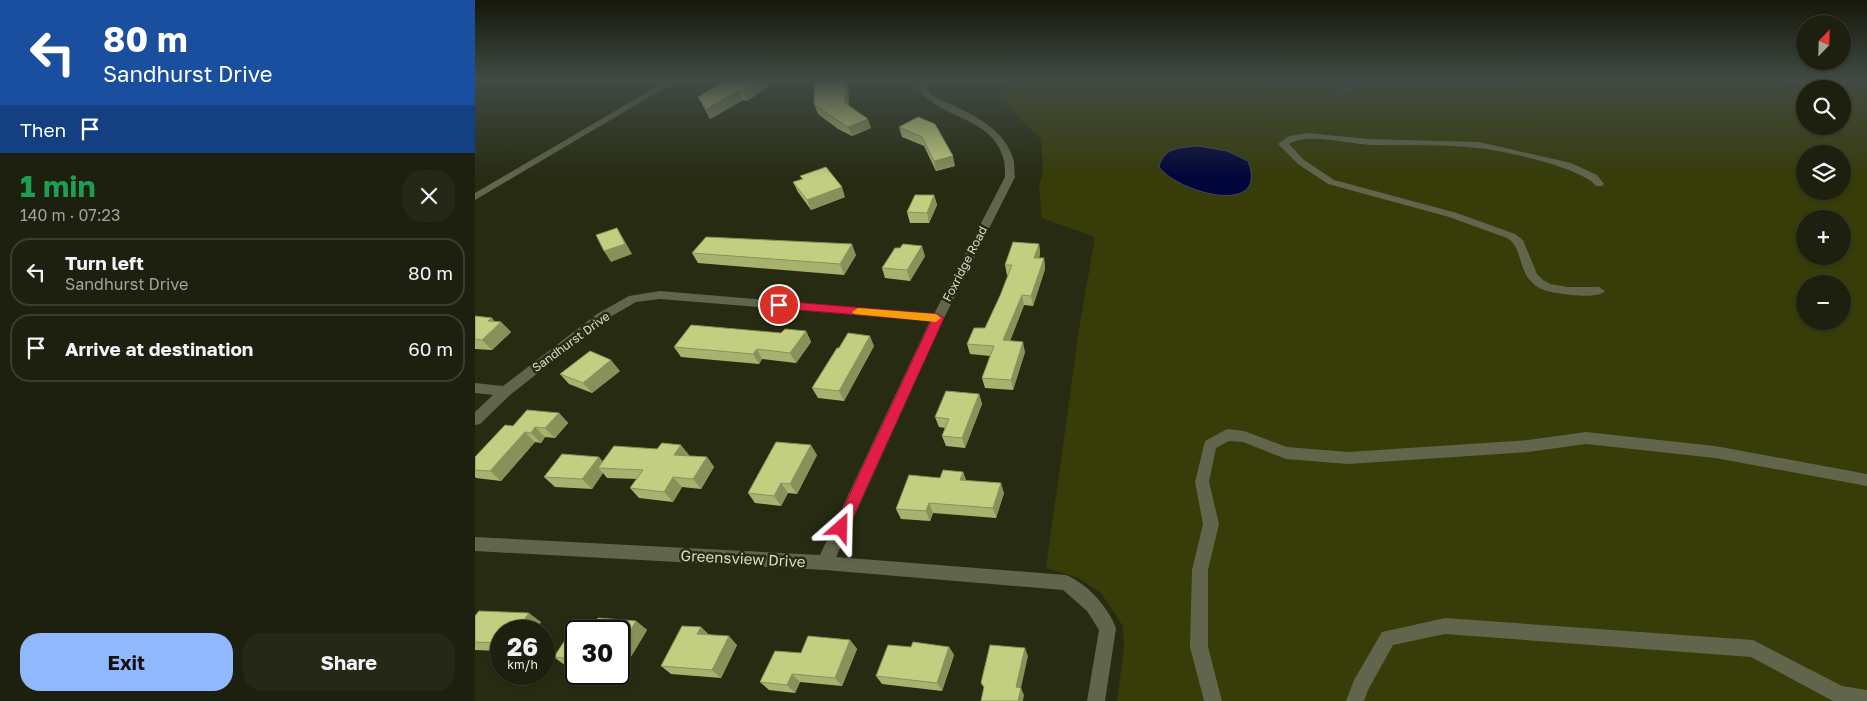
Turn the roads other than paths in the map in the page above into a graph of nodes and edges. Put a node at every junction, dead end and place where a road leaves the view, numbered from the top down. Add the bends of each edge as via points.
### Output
1 (618, 113) edge
2 (960, 113) edge
3 (1599, 184) dead end
4 (475, 197) edge
5 (1599, 291) dead end
6 (938, 318) junction
7 (475, 388) edge
8 (505, 391) junction
9 (475, 420) edge
10 (1867, 480) edge
11 (475, 544) edge
12 (825, 563) junction
13 (1867, 699) edge
14 (1096, 701) edge
15 (1213, 701) edge
16 (1355, 701) edge

1 - 4 street
2 - 6 street, Foxridge Road via 979,122 996,137 1008,157 1010,178
3 - 5 street via 1594,177 1569,165 1479,145 1369,142 1307,136 1292,138 1283,144 1301,162 1331,182 1478,223 1518,240 1529,267 1539,283 1547,287
6 - 8 street, Sandhurst Drive via 660,296 633,299 601,317
6 - 12 street, Foxridge Road
7 - 8 street
8 - 9 street
10 - 15 street via 1715,452 1586,438 1528,446 1348,458 1286,453 1244,437 1227,435 1209,445 1202,482 1211,524 1200,570 1199,647
11 - 12 street, Greensview Drive
12 - 14 street, Greensview Drive via 1066,584 1093,605 1108,628
13 - 16 street via 1840,696 1753,649 1445,626 1388,638 1360,686

